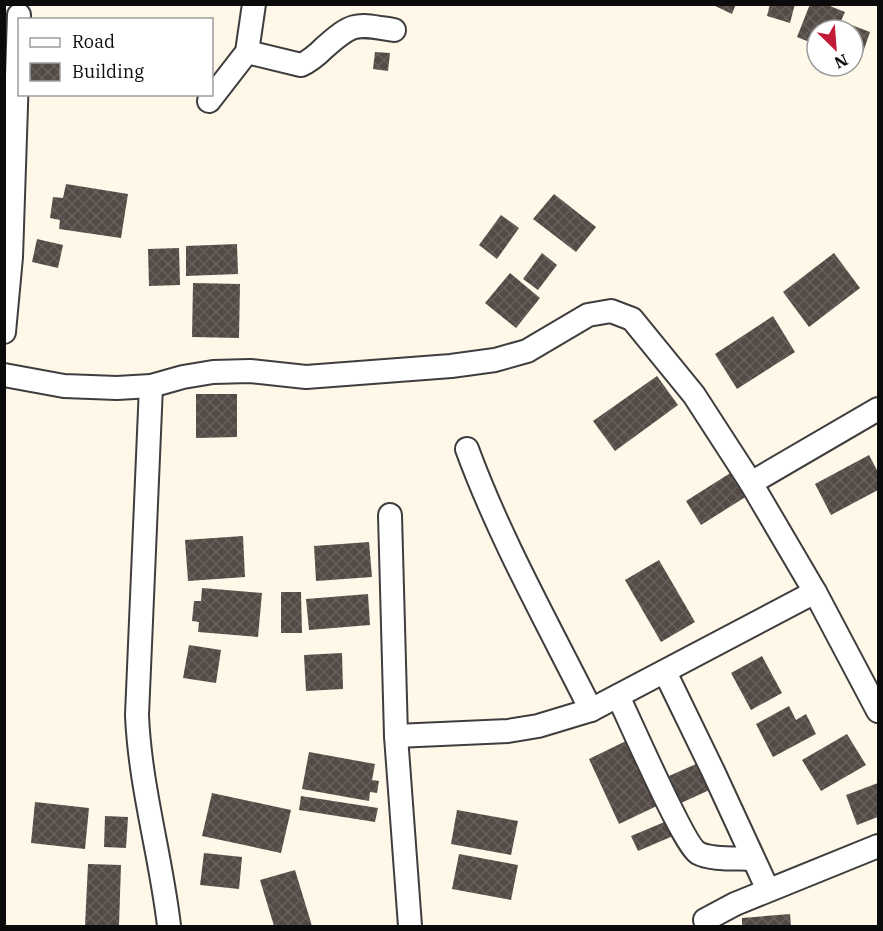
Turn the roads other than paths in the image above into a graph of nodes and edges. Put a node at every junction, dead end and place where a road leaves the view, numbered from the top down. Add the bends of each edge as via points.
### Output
1 (254, 4) edge
2 (19, 15) dead end
3 (19, 18) edge
4 (18, 26) edge
5 (394, 30) dead end
6 (247, 52) junction
7 (213, 96) edge
8 (213, 96) edge
9 (209, 101) dead end
10 (9, 123) edge
11 (4, 332) edge
12 (4, 375) edge
13 (151, 386) junction
14 (879, 409) edge
15 (467, 449) dead end
16 (750, 483) junction
17 (390, 515) dead end
18 (815, 592) junction
19 (664, 672) junction
20 (618, 696) junction
21 (878, 707) edge
22 (591, 710) junction
23 (396, 736) junction
24 (879, 846) edge
25 (753, 859) junction
26 (768, 890) junction
27 (705, 920) dead end
28 (170, 927) edge
29 (410, 927) edge

1 - 6 street
2 - 3 street
4 - 10 street
5 - 6 street via 353,26 301,65
6 - 7 street
8 - 9 street
10 - 11 street via 11,257
12 - 13 street via 64,386
13 - 16 street via 213,372 306,377 495,360 527,351 588,315 611,310 632,319 694,395
13 - 28 street via 138,747
14 - 16 street
15 - 22 street via 506,542
16 - 18 street
17 - 23 street
18 - 19 street
18 - 21 street
19 - 20 street
19 - 25 street
20 - 22 street
20 - 25 street via 694,850 706,856
22 - 23 street via 508,731
23 - 29 street
24 - 26 street
25 - 26 street
26 - 27 street

